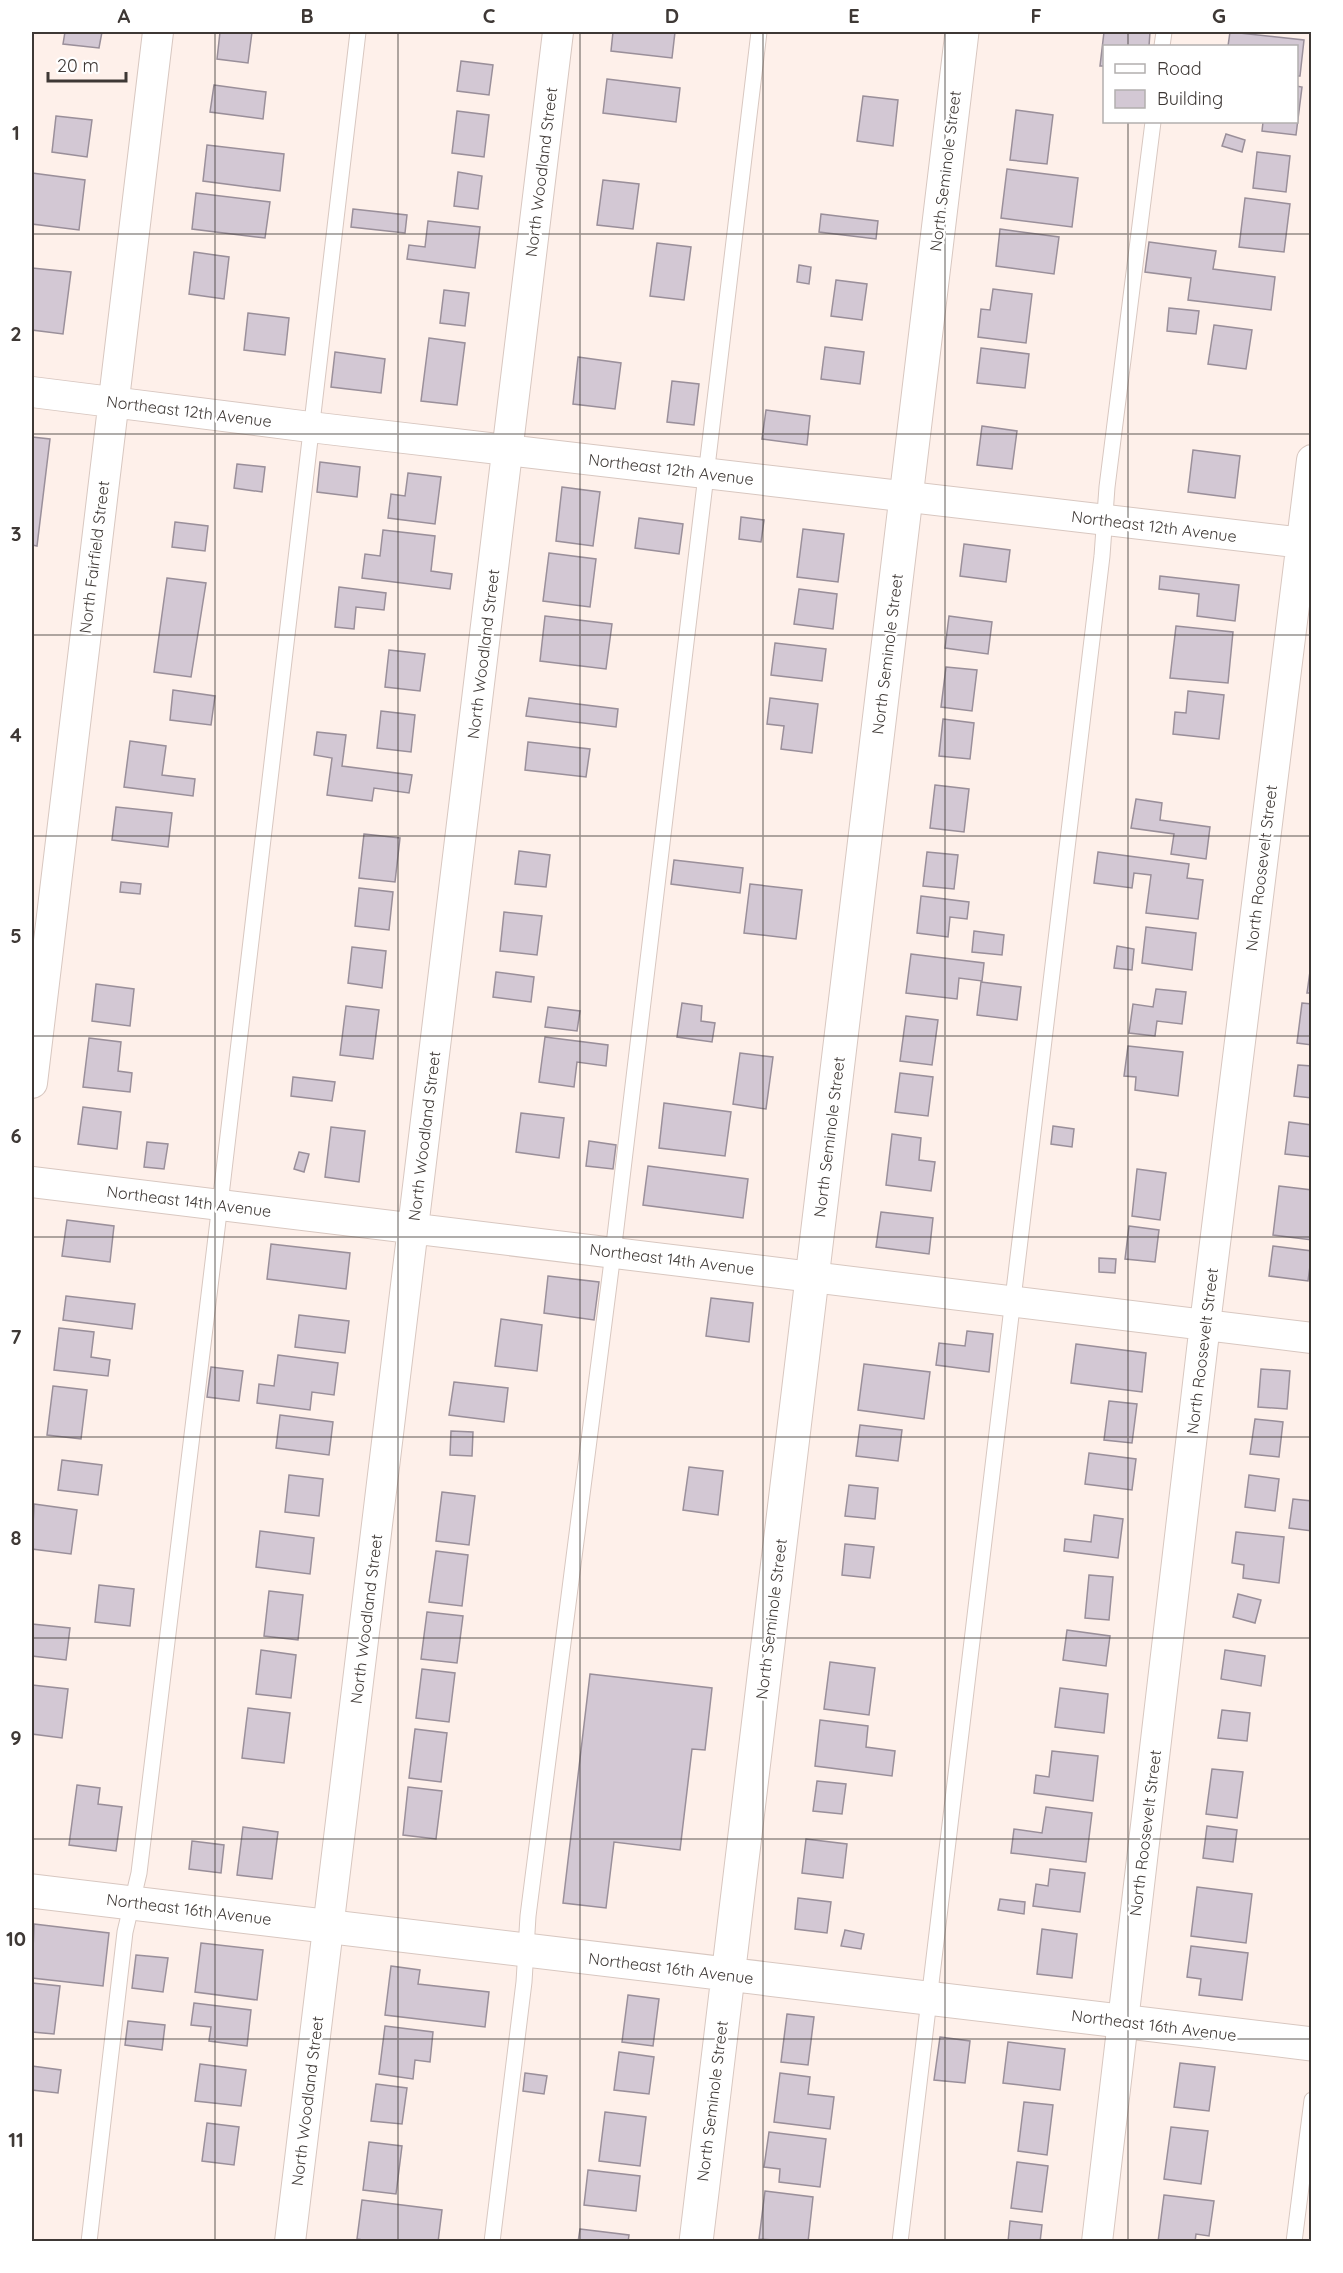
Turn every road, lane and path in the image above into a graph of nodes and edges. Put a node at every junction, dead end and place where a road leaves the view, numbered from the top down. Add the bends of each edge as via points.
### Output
1 (158, 32) edge
2 (358, 32) edge
3 (558, 32) edge
4 (759, 32) edge
5 (962, 32) edge
6 (1153, 123) edge
7 (32, 392) edge
8 (113, 401) junction
9 (310, 427) junction
10 (508, 450) junction
11 (1311, 460) edge
12 (705, 473) junction
13 (906, 496) junction
14 (1105, 520) junction
15 (1306, 543) edge
16 (32, 1083) edge
17 (32, 1182) edge
18 (220, 1204) junction
19 (413, 1228) junction
20 (613, 1252) junction
21 (813, 1276) junction
22 (1012, 1301) junction
23 (1205, 1324) junction
24 (1311, 1338) edge
25 (32, 1891) edge
26 (132, 1903) junction
27 (328, 1926) junction
28 (525, 1950) junction
29 (728, 1974) junction
30 (929, 1999) junction
31 (1124, 2020) junction
32 (1311, 2043) edge
33 (1311, 2100) edge
34 (89, 2241) edge
35 (290, 2241) edge
36 (492, 2241) edge
37 (696, 2241) edge
38 (900, 2241) edge
39 (1097, 2241) edge
40 (1294, 2241) edge

1 - 8 street, North Fairfield Street
2 - 9 lane
3 - 10 street, North Woodland Street
4 - 12 lane
5 - 13 street, North Seminole Street
6 - 14 lane
7 - 8 street, Northeast 12th Avenue
8 - 9 street, Northeast 12th Avenue
8 - 16 street, North Fairfield Street
9 - 10 street, Northeast 12th Avenue
9 - 18 lane
10 - 12 street, Northeast 12th Avenue
10 - 19 street, North Woodland Street
11 - 15 street, North Roosevelt Street
12 - 13 street, Northeast 12th Avenue
12 - 20 lane
13 - 14 street, Northeast 12th Avenue
13 - 21 street, North Seminole Street
14 - 15 street, Northeast 12th Avenue
14 - 22 lane
15 - 23 street, North Roosevelt Street
17 - 18 street, Northeast 14th Avenue
18 - 19 street, Northeast 14th Avenue
18 - 26 lane via 139,1873
19 - 20 street, Northeast 14th Avenue
19 - 27 street, North Woodland Street
20 - 21 street, Northeast 14th Avenue
20 - 28 lane
21 - 22 street, Northeast 14th Avenue
21 - 29 street, North Seminole Street
22 - 23 street, Northeast 14th Avenue
22 - 30 lane
23 - 24 street, Northeast 14th Avenue
23 - 31 street, North Roosevelt Street
25 - 26 street, Northeast 16th Avenue
26 - 27 street, Northeast 16th Avenue
26 - 34 lane via 125,1932
27 - 28 street, Northeast 16th Avenue
27 - 35 street, North Woodland Street
28 - 29 street, Northeast 16th Avenue
28 - 36 lane
29 - 30 street, Northeast 16th Avenue
29 - 37 street, North Seminole Street
30 - 31 street, Northeast 16th Avenue
30 - 38 lane
31 - 32 street, Northeast 16th Avenue
31 - 39 street, North Roosevelt Street
33 - 40 lane

